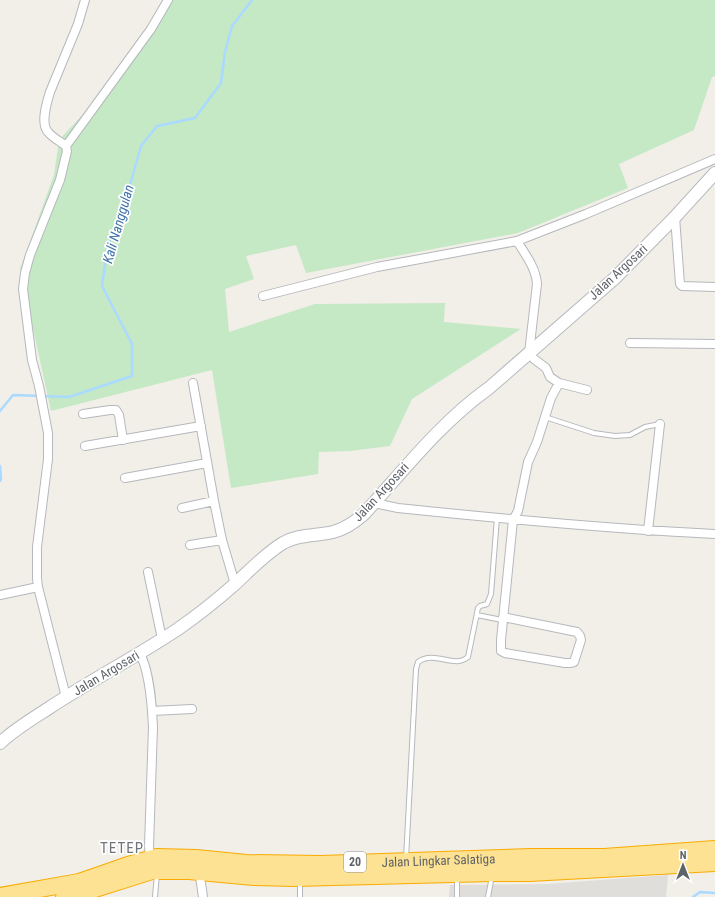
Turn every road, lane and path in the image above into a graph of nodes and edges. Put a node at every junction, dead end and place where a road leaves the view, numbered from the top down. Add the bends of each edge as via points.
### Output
1 (85, 0) edge
2 (168, 0) edge
3 (66, 146) junction
4 (715, 159) edge
5 (715, 173) edge
6 (675, 217) junction
7 (517, 241) junction
8 (715, 287) edge
9 (263, 296) dead end
10 (630, 343) dead end
11 (715, 344) edge
12 (529, 353) junction
13 (193, 383) dead end
14 (559, 383) junction
15 (587, 390) dead end
16 (83, 414) dead end
17 (545, 417) junction
18 (660, 424) joint
19 (201, 426) junction
20 (123, 440) junction
21 (85, 446) dead end
22 (207, 463) junction
23 (125, 478) dead end
24 (214, 501) junction
25 (374, 503) junction
26 (182, 508) dead end
27 (497, 518) junction
28 (513, 520) junction
29 (648, 531) junction
30 (715, 534) edge
31 (222, 540) junction
32 (190, 545) dead end
33 (148, 572) dead end
34 (235, 584) junction
35 (38, 587) junction
36 (0, 595) edge
37 (477, 615) junction
38 (503, 619) junction
39 (162, 639) junction
40 (140, 654) junction
41 (66, 697) junction
42 (192, 709) dead end
43 (152, 711) junction
44 (0, 743) edge
45 (715, 849) edge
46 (406, 861) junction
47 (715, 862) edge
48 (198, 865) junction
49 (492, 866) junction
50 (153, 867) junction
51 (457, 874) junction
52 (300, 878) junction
53 (0, 896) edge
54 (72, 896) edge
55 (155, 897) edge
56 (203, 897) edge
57 (300, 897) edge
58 (457, 897) edge
59 (488, 897) edge

1 - 3 street via 50,92 45,116 48,132
2 - 3 street via 151,29
3 - 35 street via 60,180 30,255 23,289 32,360 49,446 39,530
4 - 7 street
5 - 6 street, Jalan Argosari
6 - 8 street via 680,284
6 - 12 street, Jalan Argosari via 615,278
7 - 9 street via 377,267
7 - 12 street via 537,278
10 - 11 street
12 - 14 street via 546,368 550,377
12 - 25 street, Jalan Argosari via 451,418
13 - 19 street
14 - 15 street
14 - 17 street
16 - 20 street via 116,410
17 - 18 lane via 594,433 615,436 630,435 645,427
17 - 28 street via 528,462 518,511
18 - 29 street
19 - 20 street
19 - 22 street
20 - 21 street
22 - 23 street
22 - 24 street
24 - 26 street
24 - 31 street
25 - 27 street via 398,508
25 - 34 street, Jalan Argosari via 356,521 344,528 284,543
27 - 28 street
27 - 37 lane via 491,594 487,604 478,608
28 - 29 street
28 - 38 street
29 - 30 street
31 - 32 street
31 - 34 street
33 - 39 street
34 - 39 street, Jalan Argosari via 195,617
35 - 36 street
35 - 41 street
37 - 38 lane
37 - 46 lane via 468,657 456,661 432,657 418,662
38 - 38 street via 577,632 581,640 574,662 571,664 502,652 500,646
39 - 40 street, Jalan Argosari
40 - 41 street, Jalan Argosari
40 - 43 street via 145,664
41 - 44 street, Jalan Argosari
42 - 43 street
43 - 50 street via 148,846
45 - 49 highway, Jalan Lingkar Salatiga / 20
46 - 48 highway, Jalan Lingkar Salatiga / 20
46 - 49 highway, Jalan Lingkar Salatiga / 20
47 - 49 highway, Jalan Lingkar Salatiga / 20 via 529,873
48 - 50 highway, Jalan Lingkar Salatiga / 20
48 - 52 highway, Jalan Lingkar Salatiga / 20 via 254,877
48 - 56 street
49 - 51 highway, Jalan Lingkar Salatiga / 20
49 - 59 lane
50 - 53 highway, Jalan Lingkar Salatiga / 20 via 128,865 80,882
50 - 54 highway, Jalan Lingkar Salatiga / 20
50 - 55 lane
51 - 52 highway, Jalan Lingkar Salatiga / 20
51 - 58 lane
52 - 57 lane

